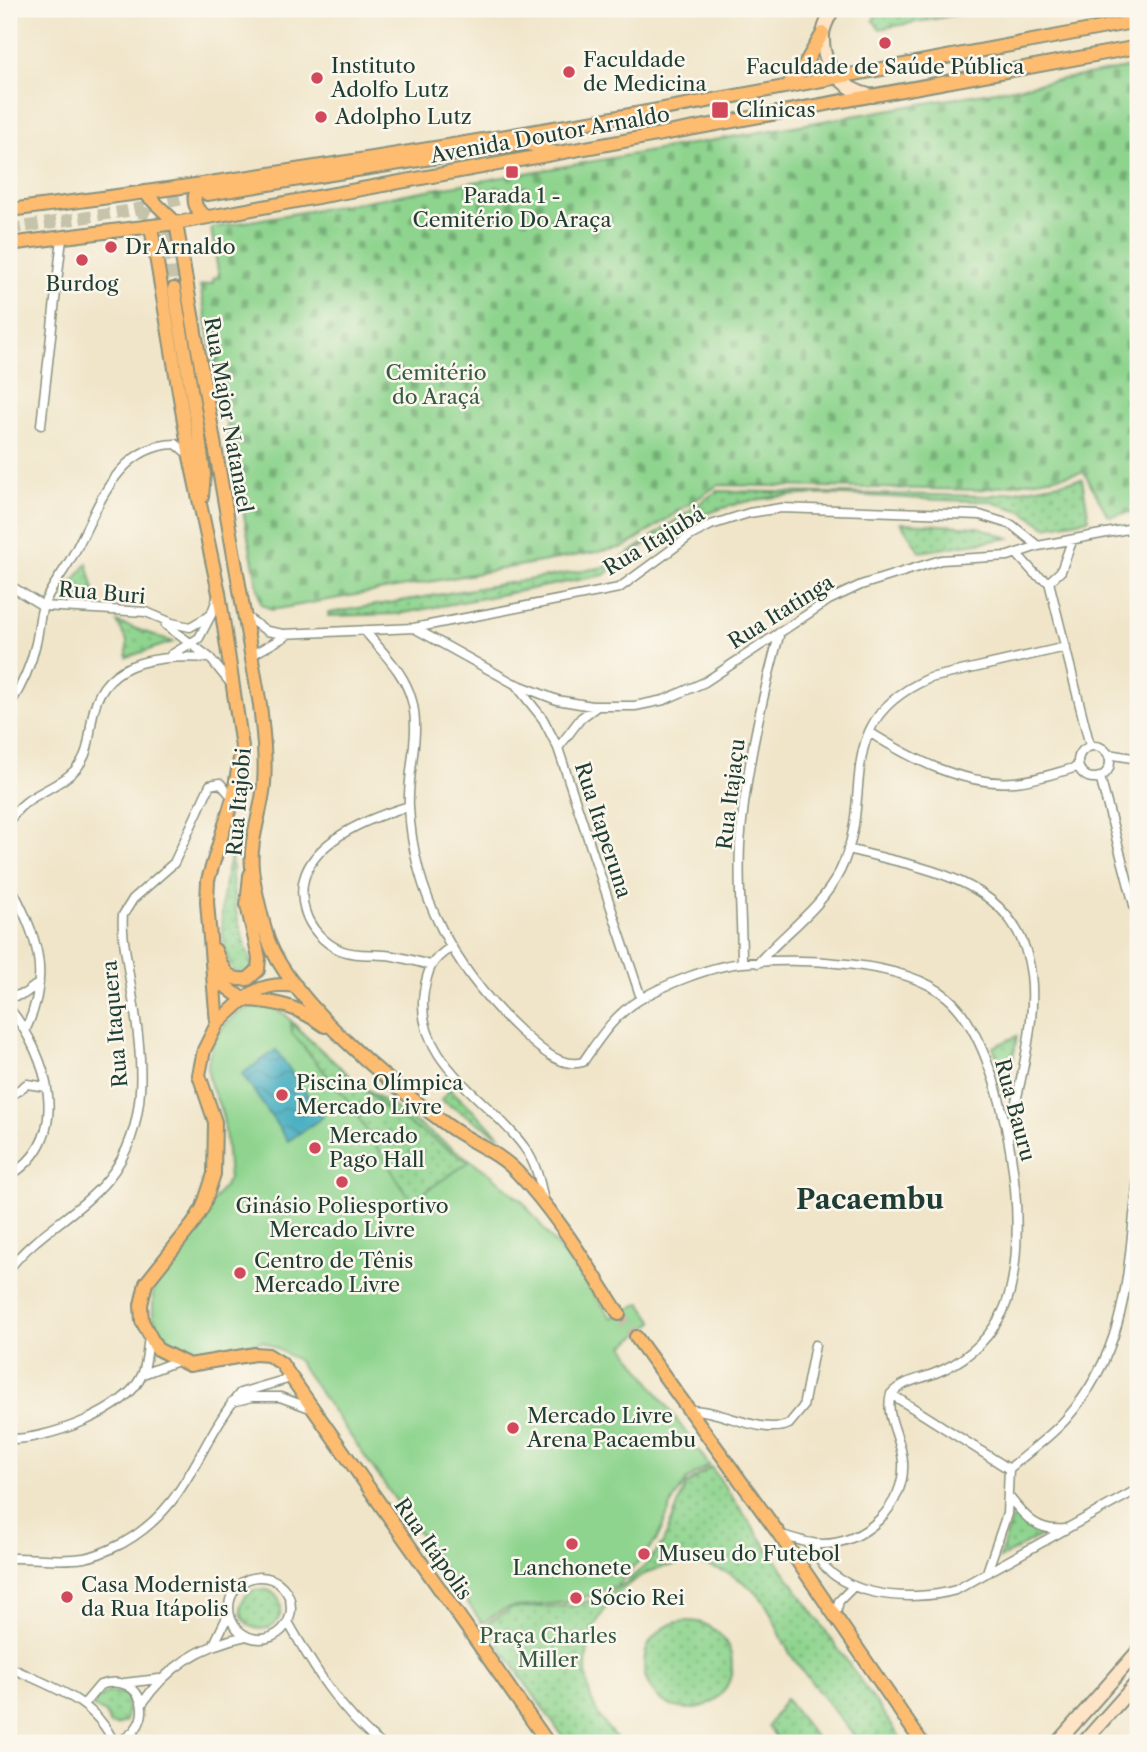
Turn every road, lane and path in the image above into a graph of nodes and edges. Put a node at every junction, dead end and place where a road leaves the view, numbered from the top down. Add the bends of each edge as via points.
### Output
1 (833, 9) edge
2 (1138, 21) edge
3 (822, 33) junction
4 (1138, 47) edge
5 (837, 76) junction
6 (789, 84) junction
7 (872, 96) junction
8 (556, 153) junction
9 (205, 189) junction
10 (145, 193) junction
11 (9, 210) edge
12 (208, 217) junction
13 (176, 223) junction
14 (151, 227) junction
15 (62, 238) junction
16 (9, 244) edge
17 (184, 276) junction
18 (159, 279) junction
19 (174, 289) tunnel mouth
20 (41, 425) dead end
21 (190, 457) junction
22 (200, 506) junction
23 (1138, 527) edge
24 (1072, 541) junction
25 (1038, 546) junction
26 (1017, 554) junction
27 (1049, 582) junction
28 (9, 585) edge
29 (219, 593) junction
30 (43, 606) junction
31 (146, 612) junction
32 (211, 615) junction
33 (245, 616) junction
34 (414, 628) junction
35 (365, 631) junction
36 (780, 632) junction
37 (292, 634) junction
38 (226, 641) joint
39 (193, 643) junction
40 (1066, 647) junction
41 (250, 656) junction
42 (168, 657) junction
43 (210, 658) junction
44 (513, 683) junction
45 (234, 688) junction
46 (9, 706) edge
47 (596, 706) junction
48 (869, 732) junction
49 (1090, 746) junction
50 (558, 748) junction
51 (1108, 754) junction
52 (1138, 759) edge
53 (1078, 767) junction
54 (1100, 777) junction
55 (233, 798) junction
56 (409, 806) junction
57 (9, 822) edge
58 (848, 849) junction
59 (252, 866) junction
60 (9, 883) edge
61 (1138, 920) edge
62 (208, 930) junction
63 (450, 947) junction
64 (742, 963) junction
65 (758, 963) junction
66 (429, 965) junction
67 (213, 970) junction
68 (39, 982) junction
69 (296, 986) junction
70 (9, 997) edge
71 (641, 998) junction
72 (244, 1000) junction
73 (9, 1007) edge
74 (217, 1024) junction
75 (25, 1031) junction
76 (342, 1038) junction
77 (46, 1087) junction
78 (9, 1097) edge
79 (1009, 1136) junction
80 (9, 1176) edge
81 (1138, 1178) edge
82 (544, 1204) junction
83 (9, 1269) edge
84 (619, 1314) tunnel mouth
85 (149, 1337) junction
86 (636, 1337) tunnel mouth
87 (815, 1345) dead end
88 (177, 1361) junction
89 (143, 1374) junction
90 (291, 1378) junction
91 (891, 1394) junction
92 (232, 1402) junction
93 (313, 1409) junction
94 (689, 1410) junction
95 (9, 1439) edge
96 (1009, 1469) junction
97 (1138, 1489) edge
98 (1010, 1498) junction
99 (1068, 1529) junction
100 (779, 1534) junction
101 (813, 1543) junction
102 (789, 1548) junction
103 (11, 1556) edge
104 (987, 1572) junction
105 (854, 1586) junction
106 (229, 1613) junction
107 (835, 1618) junction
108 (288, 1622) junction
109 (246, 1636) junction
110 (215, 1642) junction
111 (1138, 1651) edge
112 (9, 1667) edge
113 (159, 1679) junction
114 (1138, 1681) edge
115 (124, 1683) junction
116 (85, 1704) junction
117 (142, 1704) junction
118 (114, 1743) edge
119 (380, 1743) edge
120 (548, 1743) edge
121 (922, 1743) edge
122 (1057, 1743) edge
123 (1083, 1743) edge

1 - 3 main road
2 - 5 main road, Avenida Doutor Arnaldo
3 - 5 main road via 825,55
3 - 6 main road
4 - 7 main road, Avenida Doutor Arnaldo
5 - 6 main road, Avenida Doutor Arnaldo
5 - 7 main road
6 - 9 main road, Avenida Doutor Arnaldo
7 - 8 main road, Avenida Doutor Arnaldo
8 - 9 main road via 526,143
8 - 12 main road, Avenida Doutor Arnaldo
9 - 10 main road, Avenida Doutor Arnaldo
9 - 12 main road via 194,194 194,202
10 - 11 main road, Avenida Doutor Arnaldo
10 - 13 main road
12 - 13 main road, Avenida Doutor Arnaldo
13 - 14 main road, Avenida Doutor Arnaldo
13 - 17 main road, Rua Major Natanael
14 - 15 main road, Avenida Doutor Arnaldo
14 - 18 main road, Rua Major Natanael
15 - 16 main road, Avenida Doutor Arnaldo
15 - 20 street
17 - 18 main road via 173,266 164,269
17 - 33 main road, Rua Major Natanael
18 - 21 main road, Rua Major Natanael
19 - 22 main road via 204,474
21 - 22 main road, Rua Major Natanael
21 - 30 street via 176,444 168,444 124,467 93,510 76,552
22 - 29 main road, Rua Major Natanael
23 - 24 street, Rua Itatinga
24 - 25 street, Rua Itatinga
24 - 27 street via 1061,571
25 - 26 street, Rua Itatinga
25 - 34 street, Rua Itajubá via 1012,525 980,515 781,508 710,525 619,588
26 - 27 street
26 - 36 street, Rua Itatinga via 941,561 861,585
27 - 40 street
28 - 30 street, Rua Buri
29 - 32 street
29 - 38 main road, Rua Major Natanael
30 - 31 street, Rua Buri
30 - 46 street via 32,660
31 - 32 street, Rua Buri via 190,627
31 - 39 street
32 - 39 street
33 - 37 street via 267,631
33 - 41 main road, Rua Major Natanael
34 - 35 street, Rua Itajubá
34 - 44 street, Rua Itatinga
35 - 37 street, Rua Itajubá
35 - 56 street via 400,673 412,700
36 - 47 street, Rua Itatinga via 686,692 635,706
36 - 64 street, Rua Itajaçu via 754,739 740,844
37 - 41 street
38 - 45 main road, Rua Itajobi
39 - 42 street
39 - 43 street
40 - 48 street via 930,678 886,706
40 - 49 street
41 - 59 main road, Rua Itajobi via 265,743 264,786
42 - 43 street
42 - 57 street via 129,667 105,683 93,711 85,755 77,768 24,800
43 - 45 street
44 - 47 street, Rua Itatinga via 557,700
44 - 50 street, Rua Itaperuna via 543,719
45 - 55 main road, Rua Itajobi via 242,747
47 - 50 street
48 - 53 street via 921,761 970,778 1015,782
48 - 58 street via 858,763 856,819
49 - 51 street
49 - 53 street via 1079,755
50 - 71 street, Rua Itaperuna
51 - 52 street
51 - 54 street via 1110,766
53 - 54 street via 1085,776
54 - 61 street
55 - 62 main road, Rua Itajobi via 208,880
55 - 83 street, Rua Itaquera via 220,783 210,785 174,863 132,900 123,915 141,1078 132,1139 107,1180 32,1243
56 - 63 street via 424,886
56 - 66 street via 360,822 327,845 307,868 302,899 318,933 342,951
58 - 65 street via 840,870 814,908
58 - 79 street via 964,883 992,901 1022,939 1032,969 1034,1004
59 - 62 main road via 247,905 260,964 254,975 243,980 226,974
59 - 69 main road, Rua Itajobi via 265,933
60 - 68 street via 33,930
62 - 67 main road, Rua Itajobi
63 - 66 street
63 - 71 street, Rua Bauru via 477,987 522,1033 564,1063 583,1062 613,1021
64 - 65 street, Rua Bauru
64 - 71 street, Rua Bauru
65 - 79 street, Rua Bauru via 862,966 933,986 970,1025 994,1082
66 - 82 street via 423,1000 435,1049 453,1075 524,1147 539,1176
67 - 72 main road
67 - 74 main road, Rua Itajobi
68 - 70 street via 24,995
68 - 75 street
69 - 72 main road via 270,984
69 - 76 main road, Rua Itajobi
72 - 74 main road
72 - 76 main road via 271,1000 294,1007
73 - 75 street
74 - 85 main road via 199,1074 215,1122 214,1174 193,1224 146,1283 141,1305
75 - 77 street
76 - 82 main road via 421,1106 516,1170
77 - 78 street via 27,1084
77 - 80 street via 50,1113 44,1140 23,1167
79 - 91 street, Rua Bauru via 1016,1227 1009,1295 1002,1315 963,1359 904,1383
81 - 96 street via 1119,1327 1103,1367 1064,1421
82 - 84 main road
85 - 88 main road via 157,1349
85 - 89 street
86 - 94 main road
87 - 94 street via 805,1403 789,1424 767,1428 709,1410
88 - 89 street
88 - 90 main road, Rua Itápolis via 189,1365 242,1354 268,1355 281,1363
89 - 95 street via 115,1402 76,1426 36,1438
90 - 92 street via 249,1388
90 - 93 main road, Rua Itápolis
91 - 96 street
91 - 101 street via 889,1410 904,1465 894,1500 865,1531 837,1543
92 - 93 street via 280,1397
92 - 103 street via 189,1480 157,1520 137,1535 86,1558 62,1561
93 - 120 main road, Rua Itápolis
94 - 100 main road
96 - 98 street
97 - 99 street
98 - 99 street via 1032,1523
98 - 104 street
99 - 104 street
100 - 101 street
100 - 102 main road
101 - 102 street
101 - 105 street via 816,1558 825,1569
102 - 107 main road
104 - 105 street via 956,1590 929,1596
105 - 107 street via 842,1595
106 - 108 street via 233,1593 240,1585 248,1579 269,1578 290,1597
106 - 109 street
106 - 110 street
107 - 121 main road
108 - 109 street via 265,1639
108 - 119 street via 348,1713
109 - 110 street
110 - 113 street
111 - 122 main road
112 - 116 street
113 - 115 street
113 - 117 street
114 - 123 main road
115 - 116 street via 100,1685
115 - 117 street
116 - 118 street via 104,1722
117 - 118 street via 137,1729

